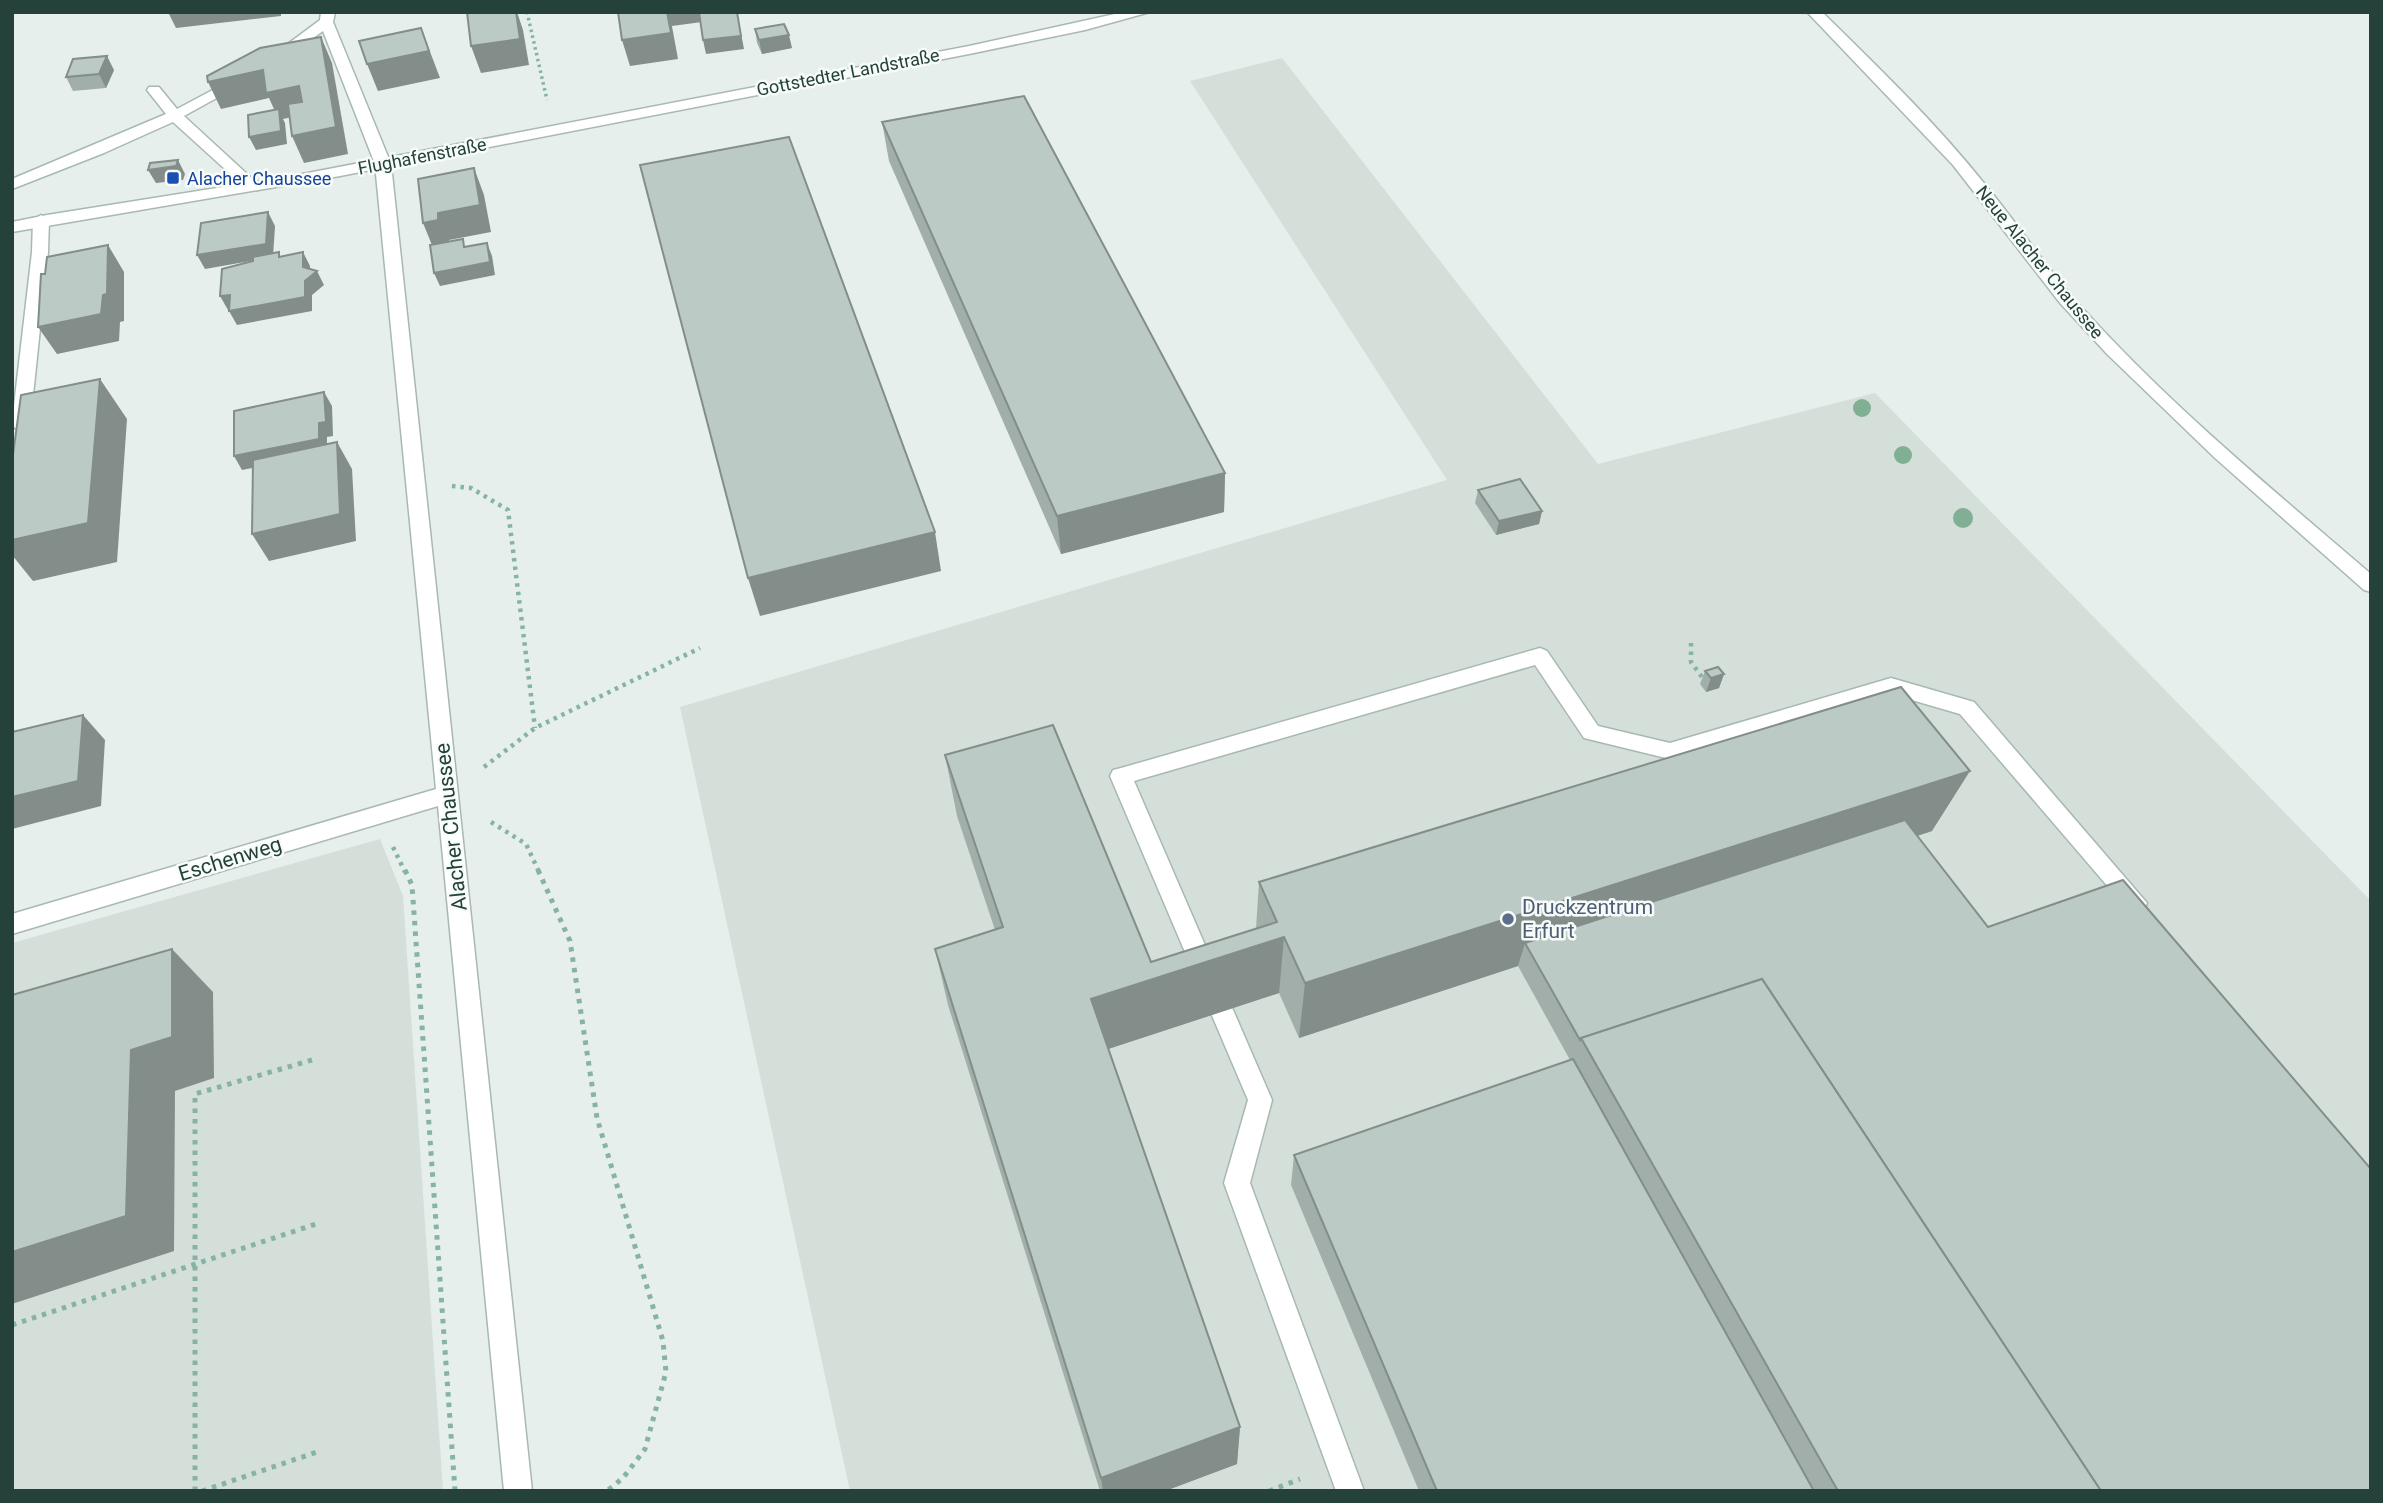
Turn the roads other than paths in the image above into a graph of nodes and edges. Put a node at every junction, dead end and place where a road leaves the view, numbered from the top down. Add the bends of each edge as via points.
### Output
1 (1143, 12) edge
2 (1814, 12) edge
3 (327, 17) edge
4 (271, 61) edge
5 (249, 74) edge
6 (154, 90) dead end
7 (175, 116) junction
8 (553, 128) joint
9 (383, 164) junction
10 (12, 184) edge
11 (253, 187) junction
12 (41, 220) junction
13 (12, 227) edge
14 (19, 445) edge
15 (2371, 585) edge
16 (448, 794) junction
17 (2146, 916) edge
18 (12, 924) edge
19 (518, 1491) edge
20 (1350, 1491) edge

1 - 8 street, Gottstedter Landstraße via 989,46
2 - 15 street, Neue Alacher Chaussee via 1913,110 2078,313 2121,359
3 - 4 street via 303,41
3 - 9 street, Alacher Chaussee
5 - 7 street
6 - 7 street
7 - 10 street
7 - 11 street
8 - 9 street, Flughafenstraße
9 - 11 street, Flughafenstraße
9 - 16 street, Alacher Chaussee
11 - 12 street, Flughafenstraße
12 - 13 street, Flughafenstraße
12 - 14 street
16 - 18 street, Eschenweg
16 - 19 street, Alacher Chaussee
17 - 20 street via 1967,708 1891,686 1670,751 1591,732 1540,656 1121,776 1260,1100 1237,1182

